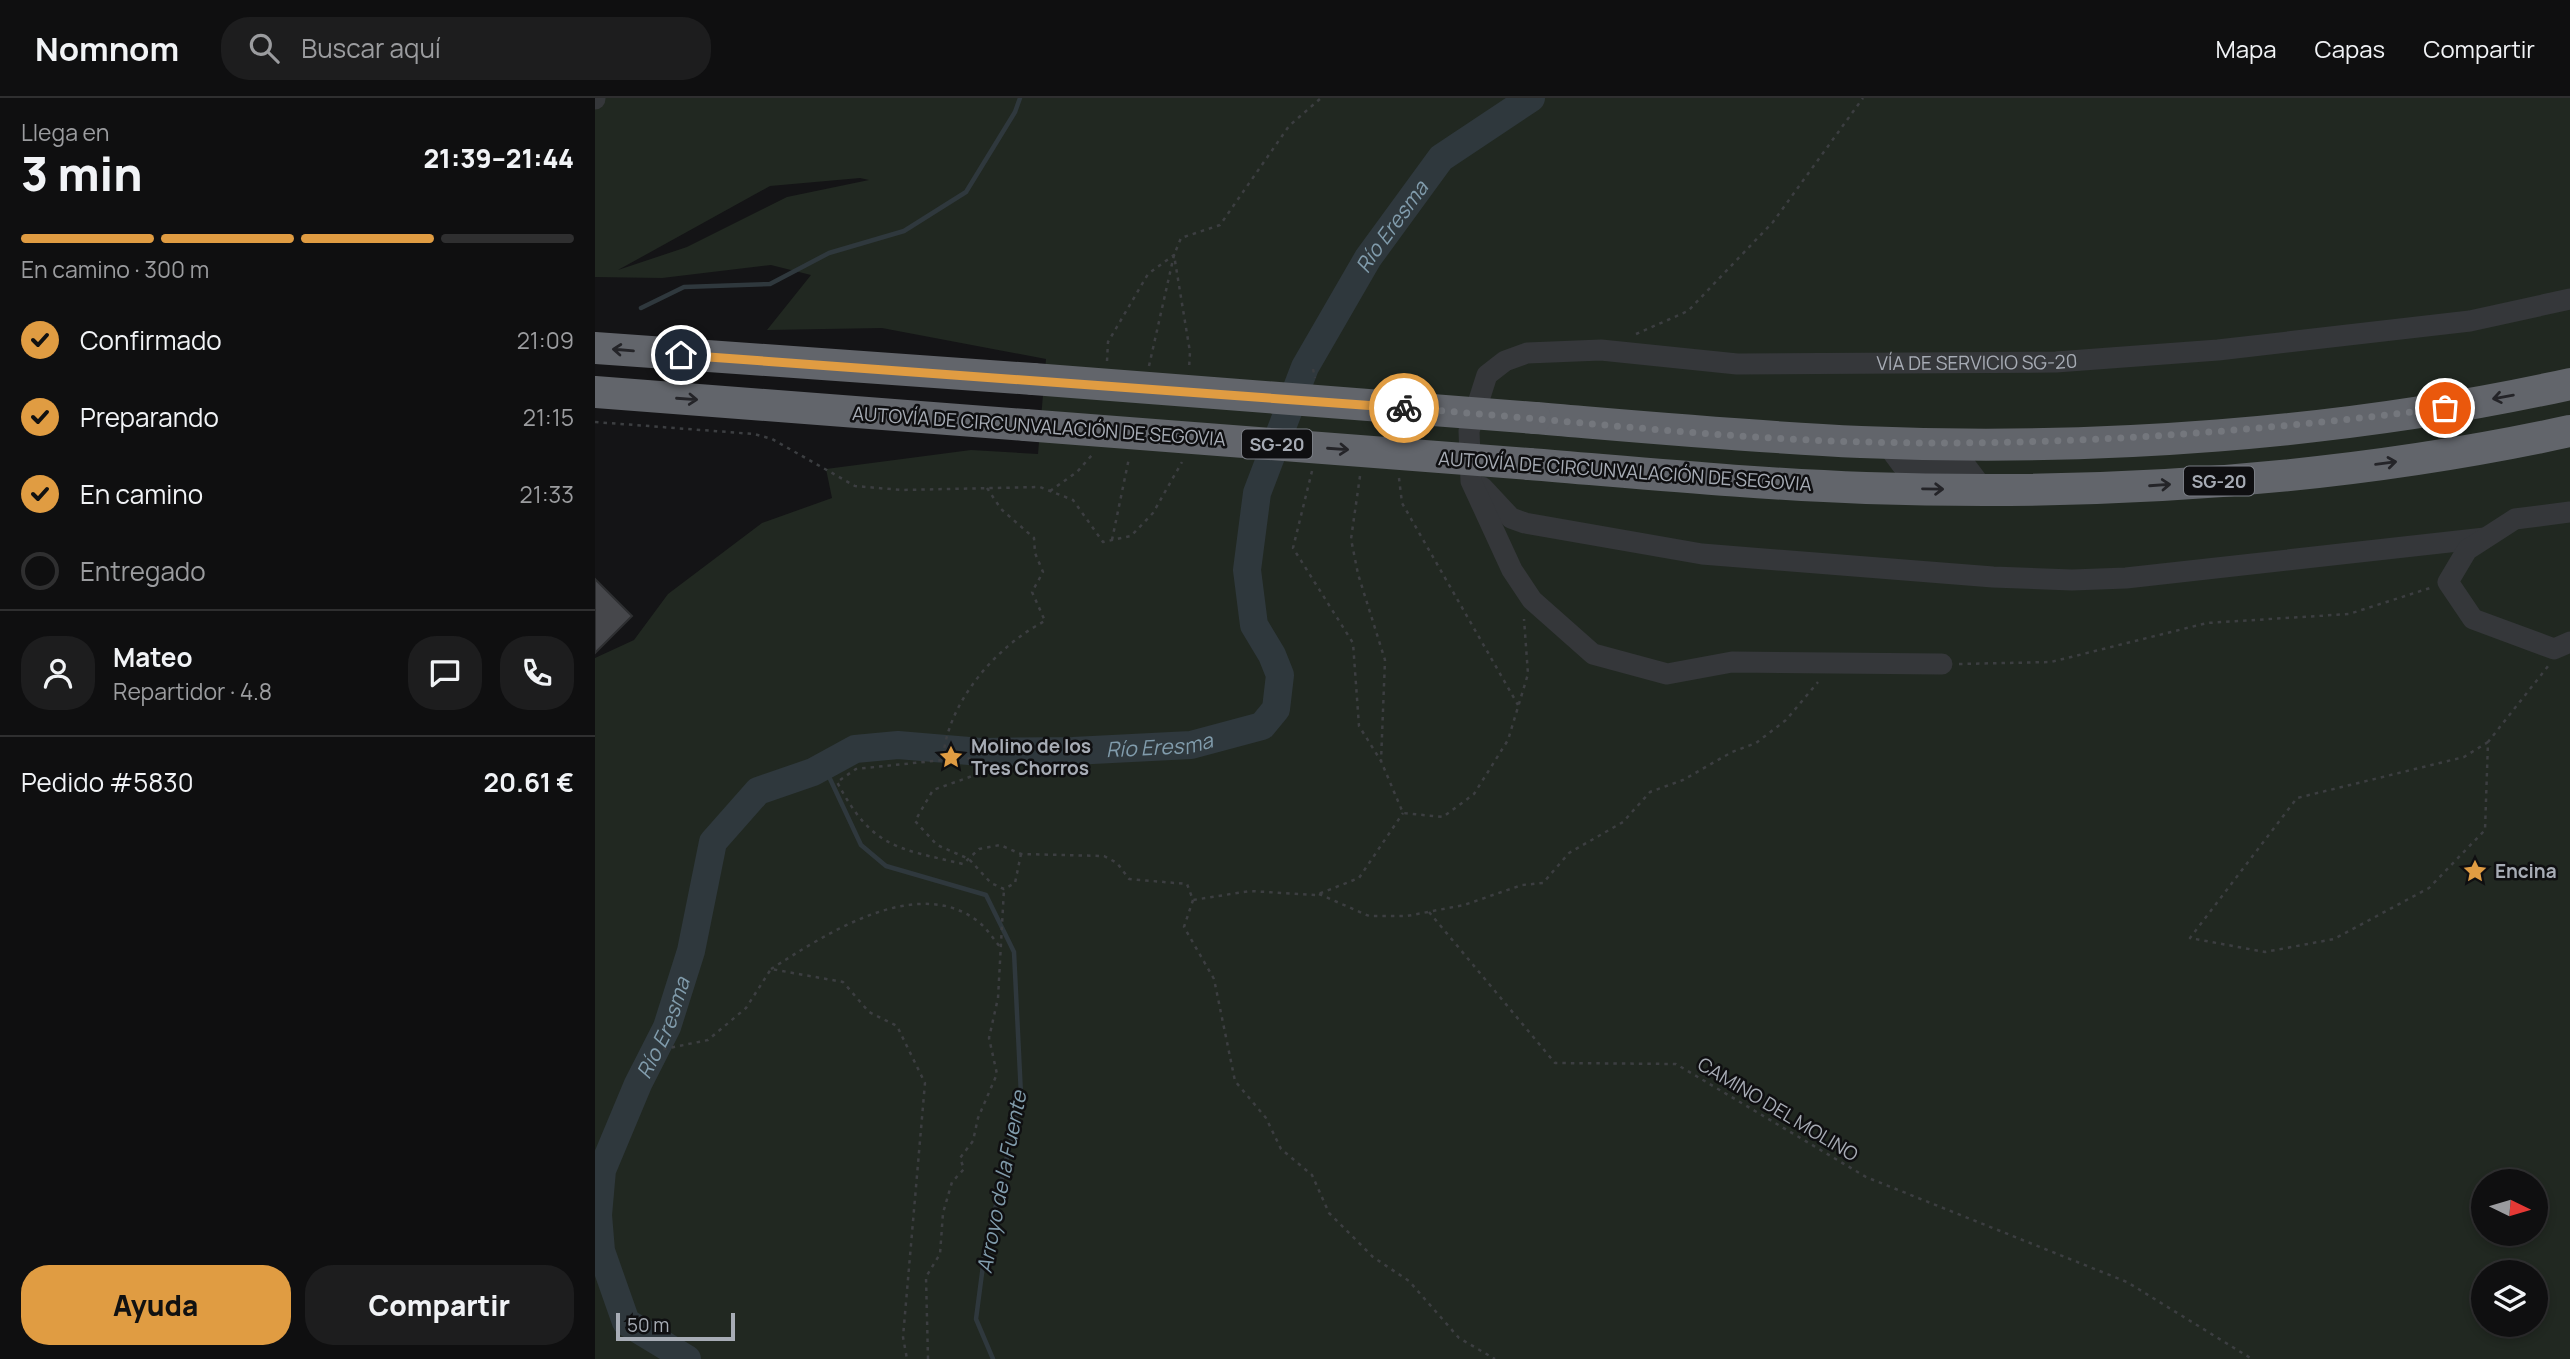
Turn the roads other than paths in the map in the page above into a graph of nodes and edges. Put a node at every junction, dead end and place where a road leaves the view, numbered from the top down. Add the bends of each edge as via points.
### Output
1 (2570, 299) edge
2 (595, 348) edge
3 (2570, 384) edge
4 (595, 392) edge
5 (2570, 431) edge
6 (1885, 442) junction
7 (1470, 471) junction
8 (1984, 490) junction
9 (2570, 512) edge
10 (2485, 538) junction
11 (2569, 644) edge
12 (1942, 664) road end

1 - 7 street, VÍA DE SERVICIO SG-20 via 2470,321 2218,350 2056,362 1737,364 1601,350 1527,352 1487,375 1469,431
6 -> 2 highway, SG-20, bridge
3 -> 6 highway, SG-20 via 2445,408 2218,434 2068,442
4 -> 8 highway, AUTOVÍA DE CIRCUNVALACIÓN DE SEGOVIA / SG-20, bridge via 1864,488
8 -> 5 highway, AUTOVÍA DE CIRCUNVALACIÓN DE SEGOVIA / SG-20 via 2125,487 2266,476 2397,461
6 - 8 street via 1902,465 1966,466
7 - 10 street via 1498,507 1525,523 1702,554 1993,577 2126,578
7 - 12 street, VÍA DE SERVICIO SG-20 via 1521,584 1532,600 1593,654 1667,674 1731,662
9 - 10 street via 2515,519
10 - 11 street via 2467,550 2448,582 2473,619 2554,649

